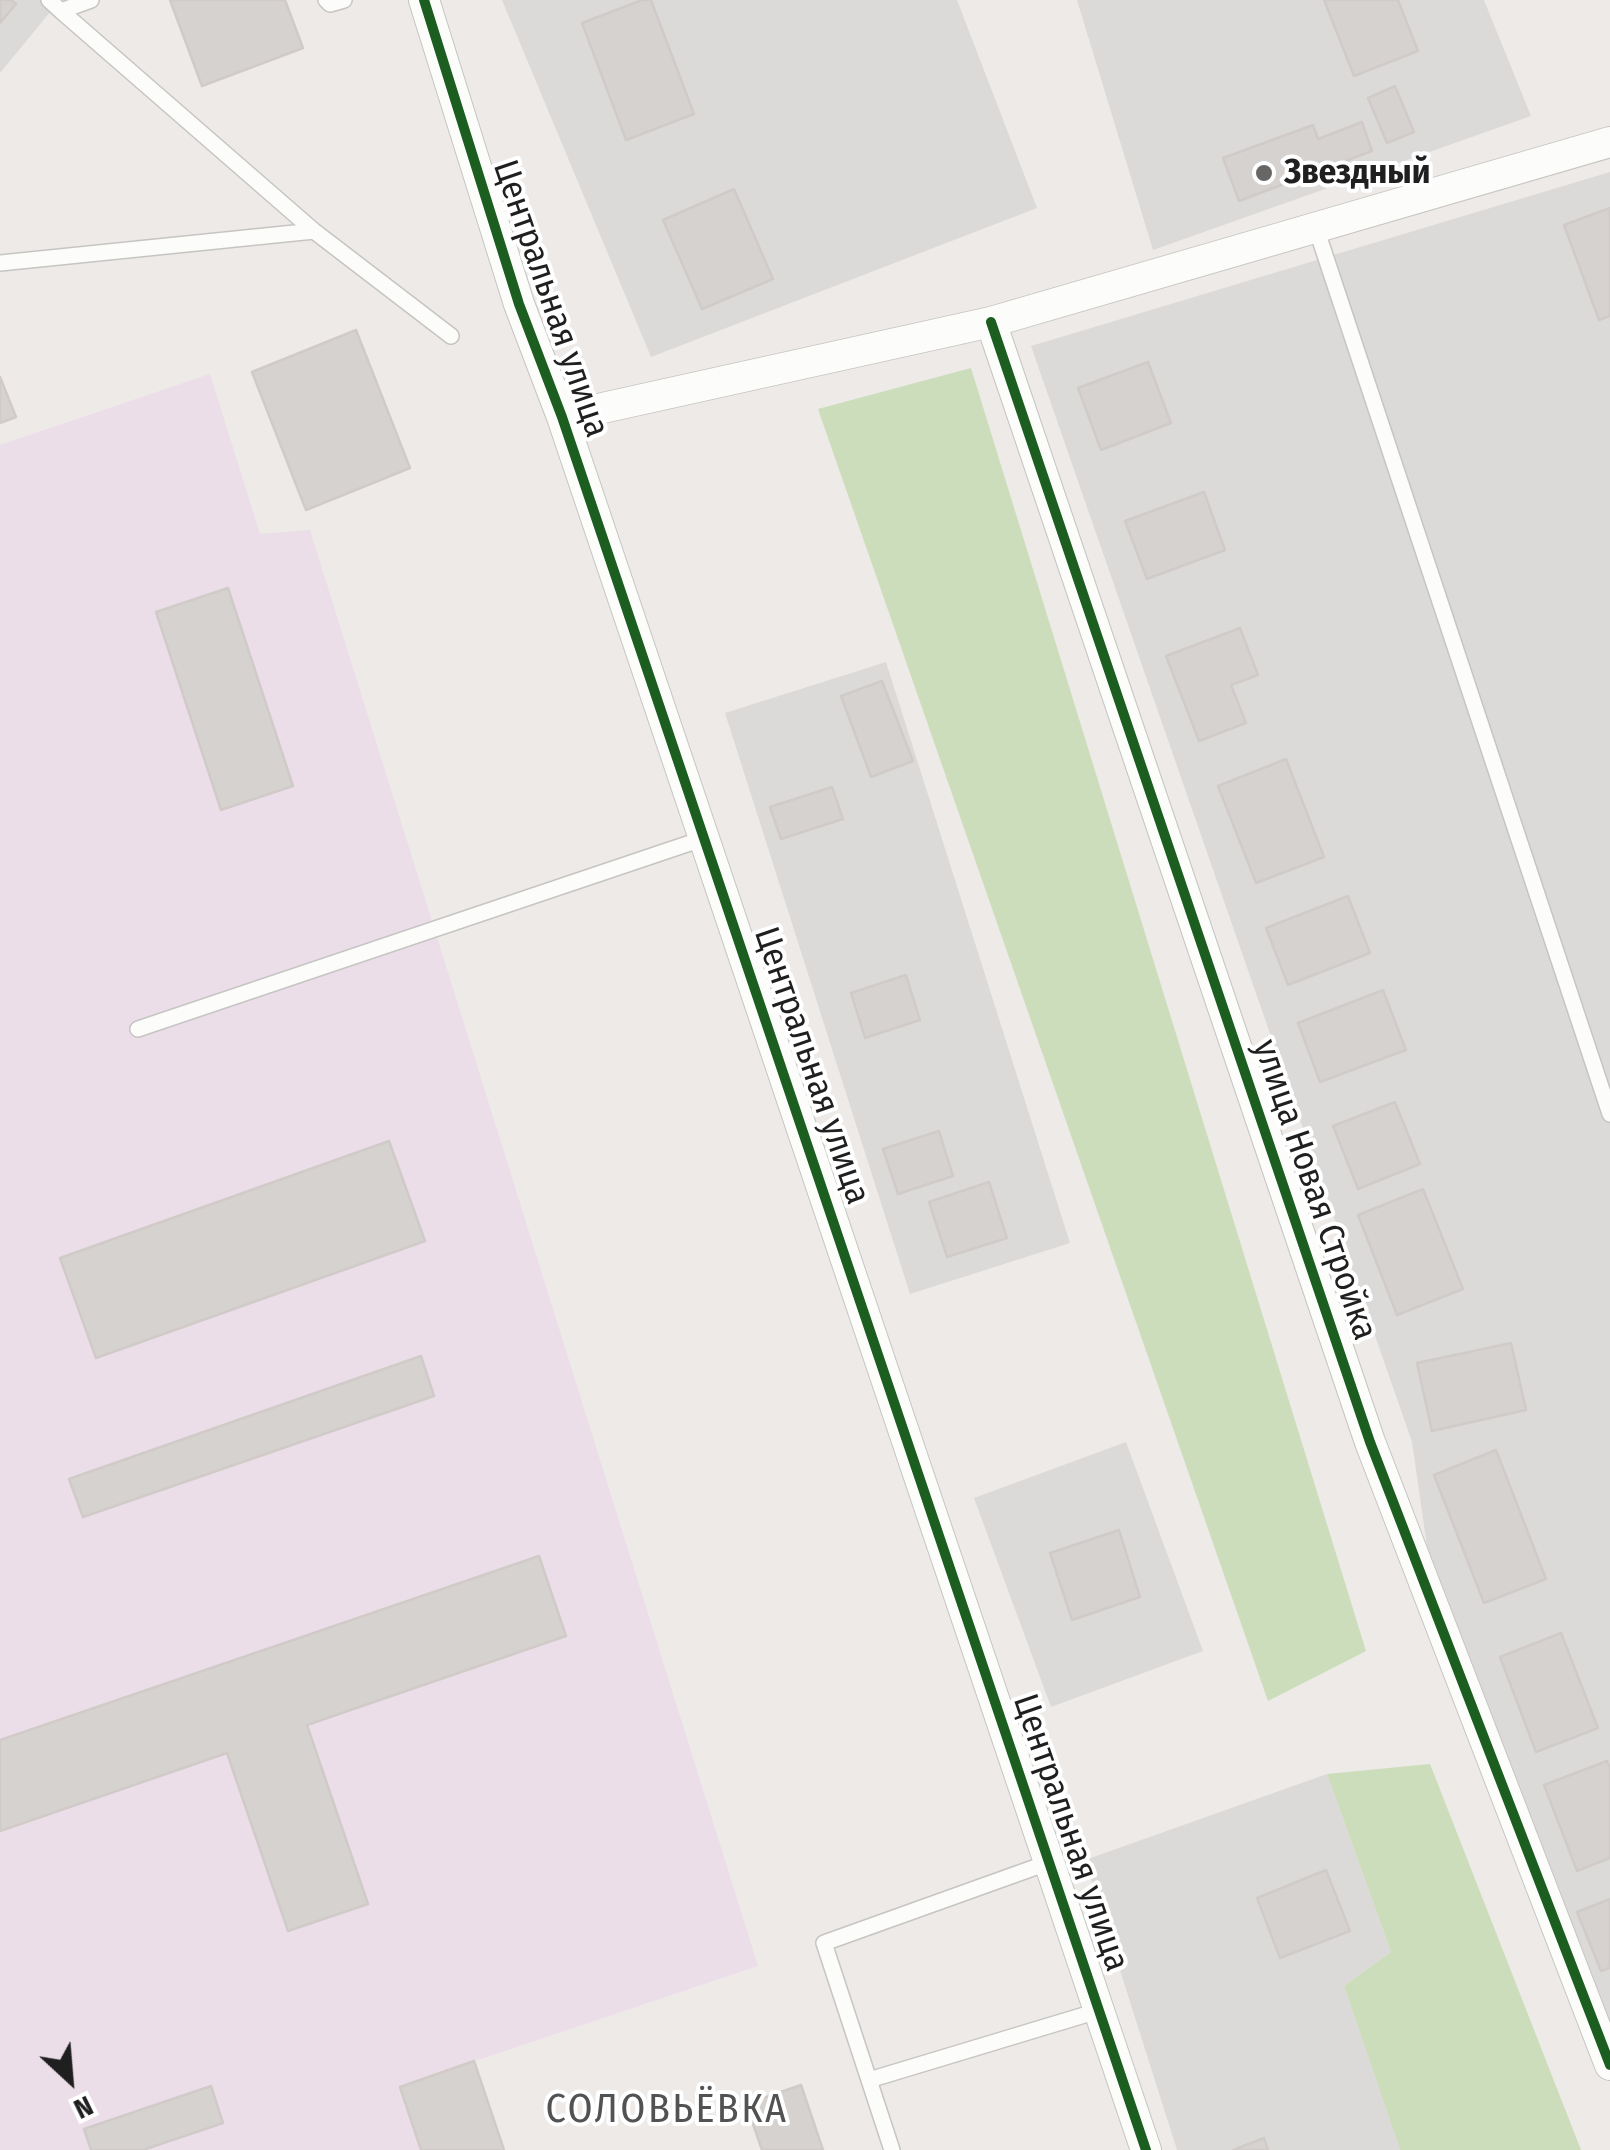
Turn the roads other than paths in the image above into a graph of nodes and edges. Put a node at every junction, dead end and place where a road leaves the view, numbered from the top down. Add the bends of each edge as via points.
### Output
1 (91, 0) edge
2 (326, 0) edge
3 (344, 0) edge
4 (424, 0) edge
5 (55, 6) edge
6 (1610, 142) edge
7 (1316, 228) junction
8 (314, 231) junction
9 (0, 262) edge
10 (991, 322) junction
11 (451, 336) dead end
12 (562, 417) junction
13 (704, 838) junction
14 (138, 1028) dead end
15 (1610, 1114) edge
16 (1050, 1862) junction
17 (1101, 2010) junction
18 (1610, 2065) edge
19 (869, 2080) junction
20 (892, 2150) edge
21 (1146, 2150) edge

1 - 5 lane
2 - 3 lane
4 - 12 street, Центральная улица via 518,304
5 - 8 lane
6 - 7 street
7 - 10 street
7 - 15 lane
8 - 9 lane
8 - 11 lane
10 - 12 street
10 - 18 street, улица Новая Стройка via 1370,1442
12 - 13 street, Центральная улица
13 - 14 lane
13 - 16 street, Центральная улица
16 - 17 street, Центральная улица
16 - 19 lane via 824,1943
17 - 19 lane
17 - 21 street, Центральная улица
19 - 20 lane

